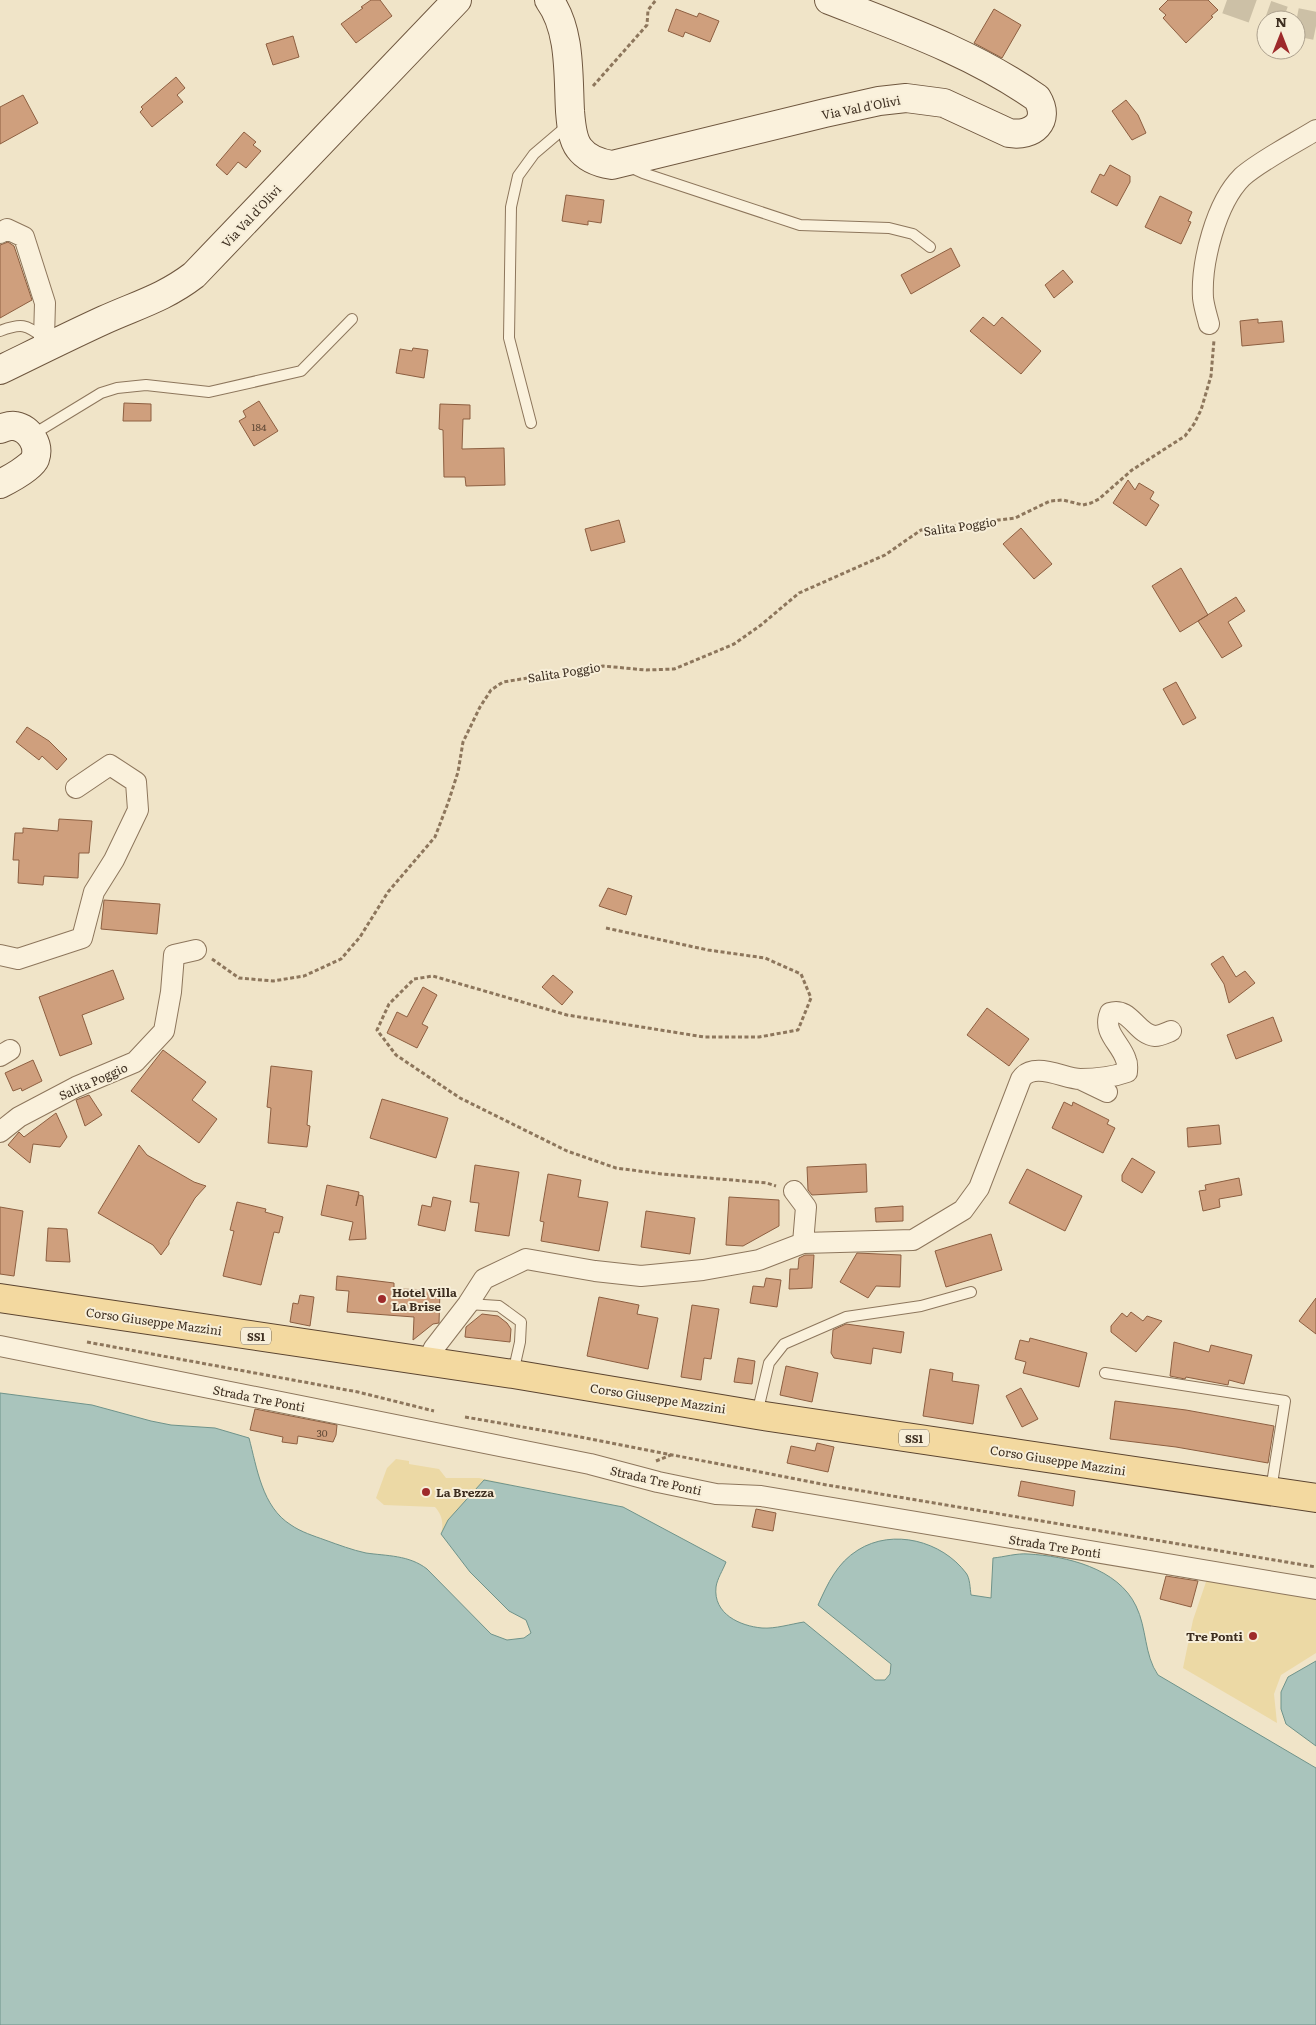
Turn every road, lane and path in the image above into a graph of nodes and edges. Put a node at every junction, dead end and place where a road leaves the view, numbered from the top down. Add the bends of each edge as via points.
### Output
1 (457, 0) edge
2 (549, 0) edge
3 (656, 0) edge
4 (829, 0) edge
5 (571, 118) junction
6 (1316, 130) edge
7 (630, 160) junction
8 (0, 234) edge
9 (930, 247) dead end
10 (352, 319) dead end
11 (1209, 324) joint
12 (0, 331) edge
13 (46, 342) junction
14 (0, 370) edge
15 (531, 423) dead end
16 (0, 428) edge
17 (32, 436) junction
18 (0, 484) edge
19 (76, 788) dead end
20 (606, 928) dead end
21 (196, 950) joint
22 (0, 954) edge
23 (1170, 1031) dead end
24 (1080, 1079) junction
25 (1108, 1092) dead end
26 (0, 1132) edge
27 (794, 1191) joint
28 (803, 1243) junction
29 (971, 1292) dead end
30 (0, 1298) edge
31 (468, 1304) junction
32 (85, 1342) dead end
33 (0, 1346) edge
34 (427, 1362) junction
35 (1104, 1373) dead end
36 (513, 1374) junction
37 (442, 1413) dead end
38 (757, 1415) junction
39 (459, 1416) dead end
40 (1271, 1491) junction
41 (1316, 1498) edge
42 (1316, 1567) edge
43 (1316, 1589) edge

1 - 13 street, Via Val d'Olivi via 194,275 174,290 149,302
2 - 5 street, Via Val d'Olivi via 556,10 566,44
3 - 5 path via 648,10 647,25
4 - 7 street, Via Val d'Olivi via 979,62 1037,98 1042,116 1039,123 1028,133 1009,133 944,102 906,98 834,111
5 - 7 street, Via Val d'Olivi via 578,147 586,156 612,164
5 - 15 lane via 534,154 518,176 512,208 509,338
6 - 11 street via 1244,176 1224,202 1203,278 1203,299
7 - 9 lane via 634,169 643,173 800,225 888,228 914,234
8 - 13 street via 7,229 24,237 45,303
10 - 17 lane via 301,371 210,392 146,385 117,388 101,393
11 - 21 path, Salita Poggio via 1215,346 1211,376 1194,424 1185,436 1132,470 1099,499 1082,504 1050,501 1015,518 921,530 885,555 799,593 734,644 674,669 603,666 503,682 492,690 480,707 463,742 458,772 434,837 388,892 360,937 341,959 304,976 274,981 239,978
12 - 13 lane via 14,326 29,326
13 - 14 street, Via Val d'Olivi
16 - 17 street via 23,428
17 - 18 street via 36,447 34,460
19 - 22 street via 110,765 136,782 138,810 94,892 82,938 18,959
20 - 27 path via 708,950 765,958 801,974 811,998 798,1030 759,1037 704,1037 567,1015 433,976 414,979 389,1004 377,1030 396,1055 460,1098 567,1151 616,1168 767,1183
21 - 26 street, Salita Poggio via 174,956 164,1031 135,1062 76,1087 19,1117
23 - 24 street via 1154,1036 1120,1012 1110,1013 1109,1032 1126,1060 1127,1072
24 - 25 street
24 - 28 street via 1036,1070 1023,1075 979,1188 963,1210 913,1240
27 - 28 street via 806,1207
28 - 31 street via 759,1260 640,1276 526,1260 484,1279
29 - 38 lane via 921,1306 846,1317 784,1344 769,1363
30 - 34 main road, Corso Giuseppe Mazzini / SS1
31 - 34 street
31 - 36 lane via 499,1306 521,1322
32 - 37 path via 358,1392
33 - 43 street, Strada Tre Ponti via 590,1464 716,1494 761,1496
34 - 36 main road, Corso Giuseppe Mazzini / SS1
35 - 40 lane via 1285,1401
36 - 38 main road, Corso Giuseppe Mazzini / SS1
38 - 40 main road, Corso Giuseppe Mazzini / SS1
39 - 42 path via 820,1484
40 - 41 main road, Corso Giuseppe Mazzini / SS1

